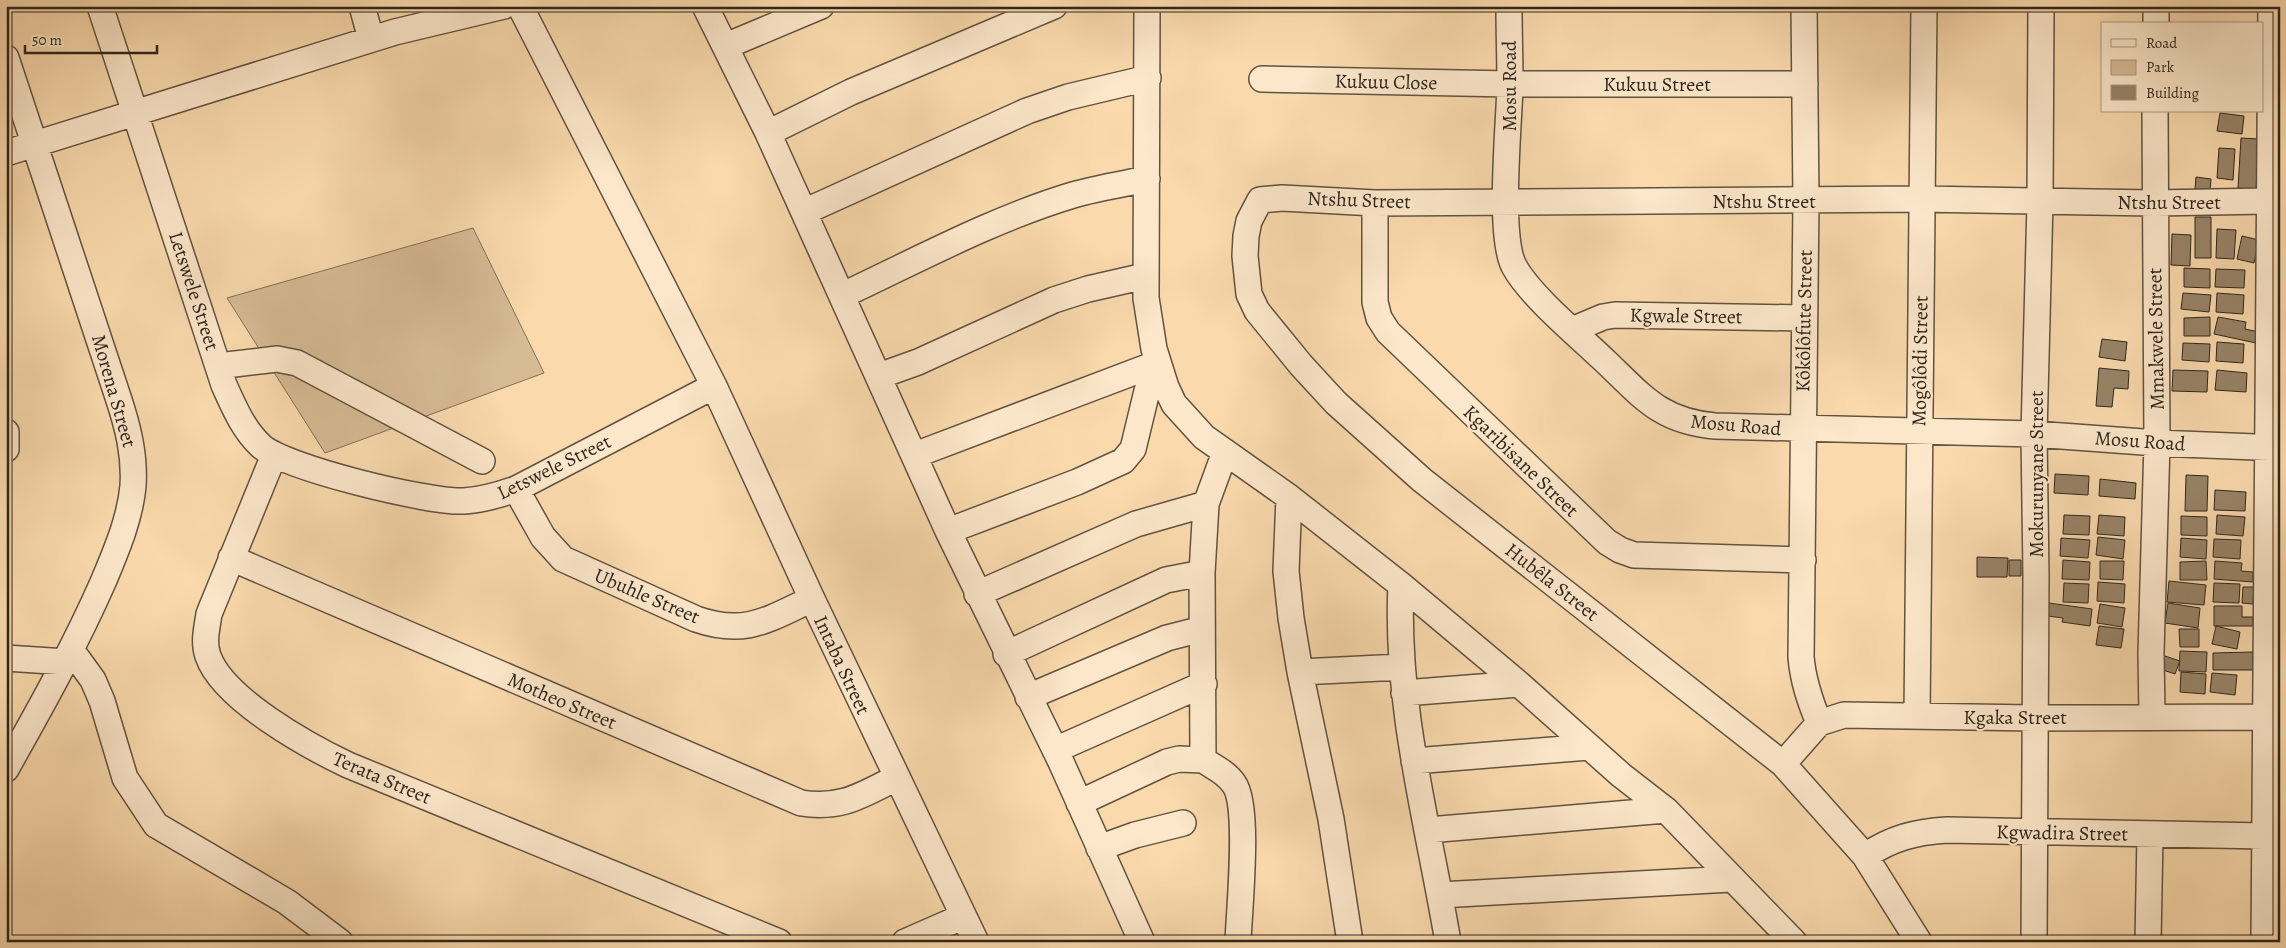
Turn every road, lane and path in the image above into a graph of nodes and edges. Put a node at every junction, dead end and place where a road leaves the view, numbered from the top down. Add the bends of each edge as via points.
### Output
1 (100, 6) edge
2 (362, 6) edge
3 (504, 6) edge
4 (520, 6) edge
5 (706, 6) edge
6 (821, 6) edge
7 (1054, 6) edge
8 (1147, 6) edge
9 (1509, 6) edge
10 (1804, 6) edge
11 (1924, 6) edge
12 (2041, 6) edge
13 (2156, 6) edge
14 (2271, 6) edge
15 (2156, 22) edge
16 (371, 39) junction
17 (726, 46) junction
18 (6, 58) edge
19 (1148, 78) junction
20 (1262, 80) dead end
21 (1510, 84) junction
22 (1805, 84) junction
23 (2155, 112) edge
24 (137, 114) junction
25 (768, 133) junction
26 (35, 144) junction
27 (6, 153) edge
28 (1147, 179) junction
29 (1922, 199) junction
30 (1260, 200) joint
31 (1506, 201) junction
32 (1806, 201) junction
33 (2040, 202) junction
34 (2268, 202) junction
35 (1375, 203) junction
36 (2154, 203) junction
37 (804, 212) junction
38 (1145, 276) junction
39 (843, 295) junction
40 (1803, 318) junction
41 (1572, 330) junction
42 (218, 366) junction
43 (1159, 366) junction
44 (879, 376) junction
45 (714, 386) junction
46 (1803, 430) junction
47 (1919, 431) junction
48 (6, 432) edge
49 (2034, 434) junction
50 (2157, 443) junction
51 (2274, 448) edge
52 (6, 449) edge
53 (1225, 452) junction
54 (274, 455) junction
55 (915, 455) junction
56 (482, 461) dead end
57 (516, 490) junction
58 (1289, 497) junction
59 (1206, 504) junction
60 (948, 531) junction
61 (231, 558) junction
62 (1803, 560) junction
63 (1202, 573) junction
64 (1401, 585) junction
65 (977, 594) junction
66 (812, 600) junction
67 (1202, 629) junction
68 (1006, 654) junction
69 (69, 656) junction
70 (6, 658) edge
71 (1402, 667) junction
72 (1300, 672) junction
73 (1204, 684) junction
74 (1519, 684) junction
75 (1404, 693) junction
76 (1028, 697) junction
77 (1917, 716) junction
78 (2152, 716) junction
79 (2266, 717) junction
80 (2035, 718) junction
81 (1819, 723) junction
82 (1589, 747) junction
83 (1055, 750) junction
84 (1203, 760) junction
85 (1414, 761) junction
86 (1783, 764) junction
87 (6, 769) edge
88 (896, 778) junction
89 (1078, 803) junction
90 (1666, 810) junction
91 (1183, 823) dead end
92 (1428, 830) junction
93 (2035, 833) junction
94 (2150, 834) junction
95 (2265, 836) junction
96 (1099, 848) junction
97 (1865, 856) junction
98 (1731, 879) junction
99 (1440, 895) junction
100 (962, 916) junction
101 (1785, 941) edge
102 (340, 942) edge
103 (779, 942) edge
104 (905, 942) edge
105 (976, 942) edge
106 (1142, 942) edge
107 (1238, 942) edge
108 (1350, 942) edge
109 (1448, 942) edge
110 (1919, 942) edge
111 (2034, 942) edge
112 (2148, 942) edge
113 (2264, 942) edge

1 - 24 street, Letswele Street
2 - 16 street
3 - 16 street via 433,21
4 - 45 street
5 - 17 street
6 - 17 street
7 - 25 street via 858,88
8 - 19 street
9 - 21 street, Mosu Road
10 - 22 street, Kôkôlôfute Street
11 - 29 street, Mogôlôdi Street
12 - 33 street, Mokurunyane Street
13 - 15 street
14 - 34 street
16 - 24 street
17 - 25 street
18 - 26 street, Morena Street
19 - 28 street
19 - 37 street via 1068,97 1027,111
20 - 21 street, Kukuu Close
21 - 22 street, Kukuu Street
21 - 31 street, Mosu Road
22 - 32 street, Kôkôlôfute Street
23 - 36 street, Mmakwele Street
24 - 26 street
24 - 42 street, Letswele Street
25 - 37 street
26 - 27 street
26 - 69 street, Morena Street via 130,433 133,457 133,488 126,522
28 - 38 street
28 - 39 street via 1074,195 1030,210
29 - 32 street, Ntshu Street
29 - 33 street, Ntshu Street
29 - 47 street, Mogôlôdi Street
30 - 35 street, Ntshu Street via 1282,198
30 - 86 street, Hubêla Street via 1249,221 1246,236 1249,294 1257,311 1336,403 1422,480
31 - 32 street, Ntshu Street
31 - 35 street, Ntshu Street
31 - 41 street, Mosu Road via 1507,238 1513,265
32 - 40 street, Kôkôlôfute Street
33 - 36 street, Ntshu Street
33 - 49 street, Mokurunyane Street
34 - 36 street, Ntshu Street
34 - 51 street
35 - 62 street, Kgaribisane Street via 1375,302 1379,318 1388,332 1607,542 1634,555
36 - 50 street, Mmakwele Street
37 - 39 street
38 - 43 street via 1150,326
38 - 44 street via 1054,300 918,362
39 - 44 street
40 - 41 street, Kgwale Street via 1615,315
40 - 46 street, Kôkôlôfute Street
41 - 46 street, Mosu Road via 1639,394 1673,418 1694,424
42 - 54 street, Letswele Street via 247,430
42 - 56 street via 277,359 297,363
43 - 53 street via 1174,404 1204,437
43 - 55 street
43 - 60 street via 1147,391 1132,449 1123,461
44 - 55 street
45 - 57 street, Letswele Street
45 - 66 street, Intaba Street
46 - 47 street, Mosu Road
46 - 62 street, Kôkôlôfute Street
47 - 49 street, Mosu Road
47 - 77 street, Mogôlôdi Street
48 - 52 street
49 - 50 street, Mosu Road
49 - 80 street, Mokurunyane Street
50 - 51 street, Mosu Road
50 - 78 street, Mmakwele Street
51 - 79 street
53 - 58 street
53 - 59 street
54 - 57 street, Letswele Street via 324,472 438,499 490,498
54 - 61 street, Terata Street
55 - 60 street
57 - 66 street, Ubuhle Street via 543,537 563,559 696,619 717,626 752,625
58 - 64 street
58 - 72 street via 1286,571
59 - 63 street
59 - 65 street via 1136,524
60 - 65 street
61 - 88 street, Motheo Street via 800,803 838,804
61 - 103 street, Terata Street via 209,614 205,637 208,656 230,687 275,724 307,746 348,765
62 - 81 street, Kôkôlôfute Street via 1802,675
63 - 67 street
63 - 68 street via 1166,580
64 - 71 street
64 - 74 street
65 - 68 street
66 - 88 street, Intaba Street
67 - 73 street
67 - 76 street via 1167,638
68 - 76 street
69 - 70 street
69 - 87 street, Morena Street
69 - 102 street via 93,680 125,778 156,825 287,902
71 - 72 street
71 - 75 street
72 - 108 street via 1331,819
73 - 83 street
73 - 84 street
74 - 75 street
74 - 82 street
75 - 85 street
76 - 83 street
77 - 80 street, Kgaka Street
77 - 81 street, Kgaka Street via 1844,715
78 - 79 street, Kgaka Street
78 - 80 street, Kgaka Street
79 - 95 street
80 - 93 street, Mokurunyane Street
81 - 86 street
82 - 85 street
82 - 90 street
83 - 89 street
84 - 89 street via 1167,762
84 - 107 street via 1227,776 1239,794 1242,823
85 - 92 street
86 - 97 street, Hubêla Street
88 - 100 street, Intaba Street
89 - 96 street
90 - 92 street
90 - 98 street
91 - 96 street
92 - 99 street
93 - 94 street, Kgwadira Street
93 - 97 street, Kgwadira Street via 1947,830 1914,833 1882,844
93 - 111 street, Mokurunyane Street
94 - 95 street, Kgwadira Street
94 - 112 street
95 - 113 street
96 - 106 street
97 - 110 street, Hubêla Street
98 - 99 street
98 - 101 street
99 - 109 street
100 - 104 street
100 - 105 street, Intaba Street

